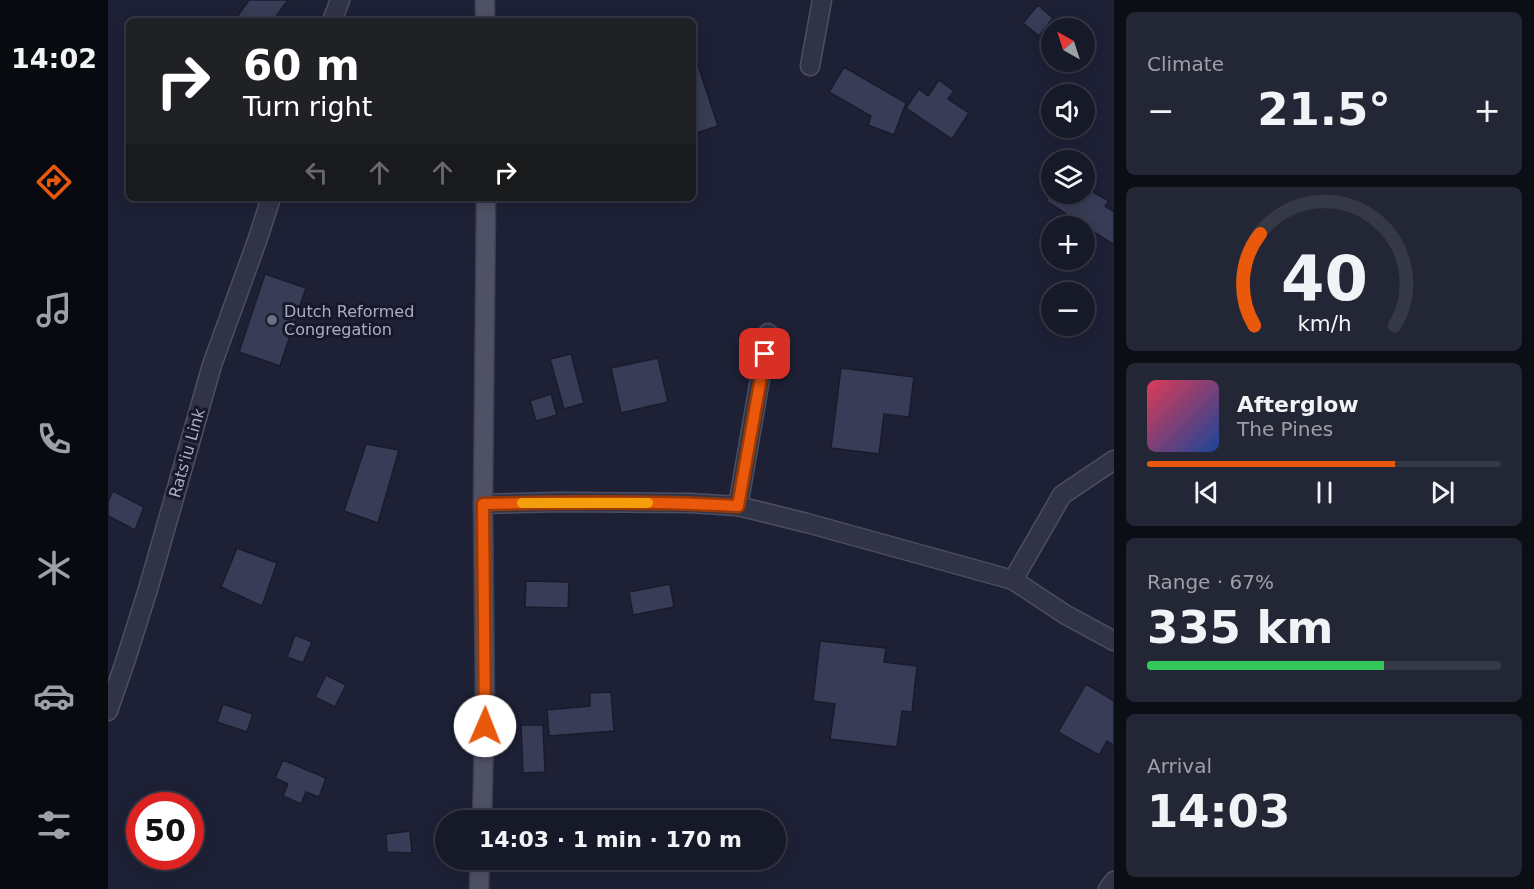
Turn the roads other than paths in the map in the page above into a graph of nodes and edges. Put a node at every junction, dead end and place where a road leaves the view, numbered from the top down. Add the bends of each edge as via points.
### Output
1 (340, 0) edge
2 (485, 0) edge
3 (822, 0) edge
4 (333, 18) edge
5 (485, 18) edge
6 (810, 66) dead end
7 (270, 201) edge
8 (486, 201) edge
9 (768, 333) dead end
10 (1114, 460) edge
11 (483, 504) junction
12 (738, 506) junction
13 (1013, 580) junction
14 (1114, 641) edge
15 (108, 711) edge
16 (482, 810) edge
17 (480, 870) edge
18 (1114, 881) edge
19 (479, 889) edge
20 (1108, 889) edge

1 - 4 street
2 - 5 main road
3 - 6 street
7 - 15 street, Rats'iu Link via 212,365 149,586
8 - 11 main road
9 - 12 street
10 - 13 street via 1062,495
11 - 12 street
11 - 16 main road
12 - 13 street
13 - 14 street
17 - 19 main road
18 - 20 street

